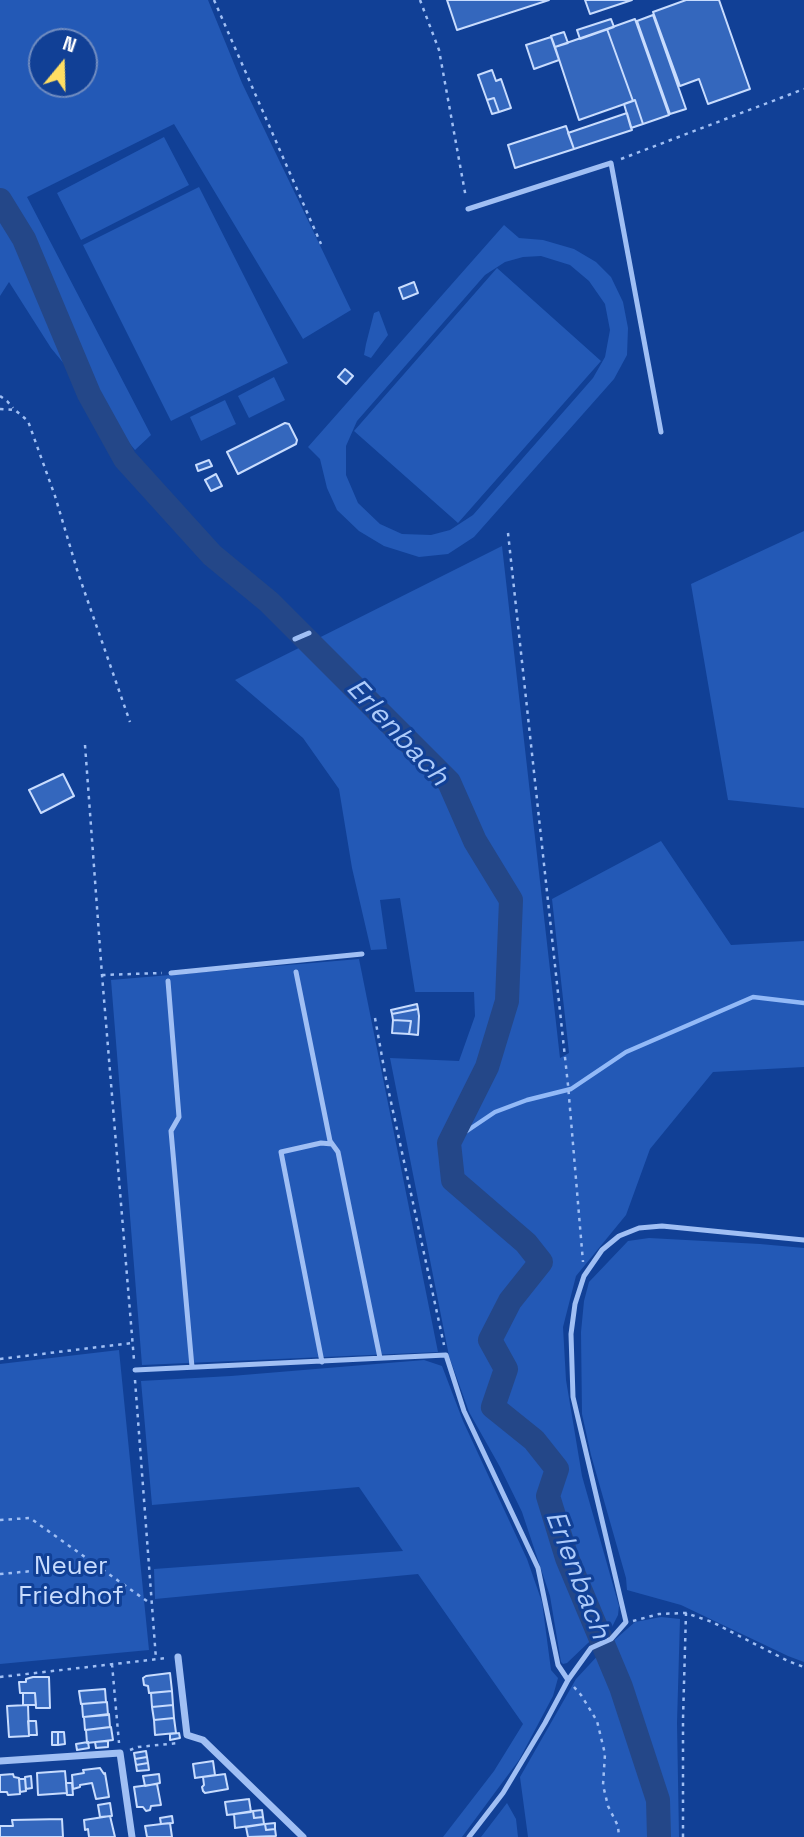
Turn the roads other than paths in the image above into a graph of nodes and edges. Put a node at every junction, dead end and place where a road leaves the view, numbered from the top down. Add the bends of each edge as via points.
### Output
1 (468, 209) road end
2 (661, 432) dead end
3 (309, 633) dead end
4 (295, 639) dead end
5 (362, 954) dead end
6 (296, 972) dead end
7 (171, 973) road end
8 (168, 981) dead end
9 (332, 1144) junction
10 (804, 1240) edge
11 (380, 1358) junction
12 (322, 1362) junction
13 (192, 1367) junction
14 (135, 1370) road end
15 (178, 1657) road end
16 (568, 1680) junction
17 (0, 1761) edge
18 (132, 1837) edge
19 (303, 1837) edge
20 (469, 1837) edge

1 - 2 lane via 611,163
3 - 4 lane
5 - 7 lane
6 - 9 lane
8 - 13 lane via 179,1117 171,1131
9 - 11 lane via 338,1152
9 - 12 lane via 281,1152
10 - 16 lane via 662,1226 639,1228 602,1250 584,1276 571,1334 573,1397 626,1622 611,1639 590,1648
11 - 12 lane
11 - 16 lane via 446,1355 464,1411 538,1568 558,1665
12 - 13 lane
13 - 14 lane
15 - 19 street via 187,1735 203,1740
16 - 20 lane via 503,1793
17 - 18 street via 120,1753

